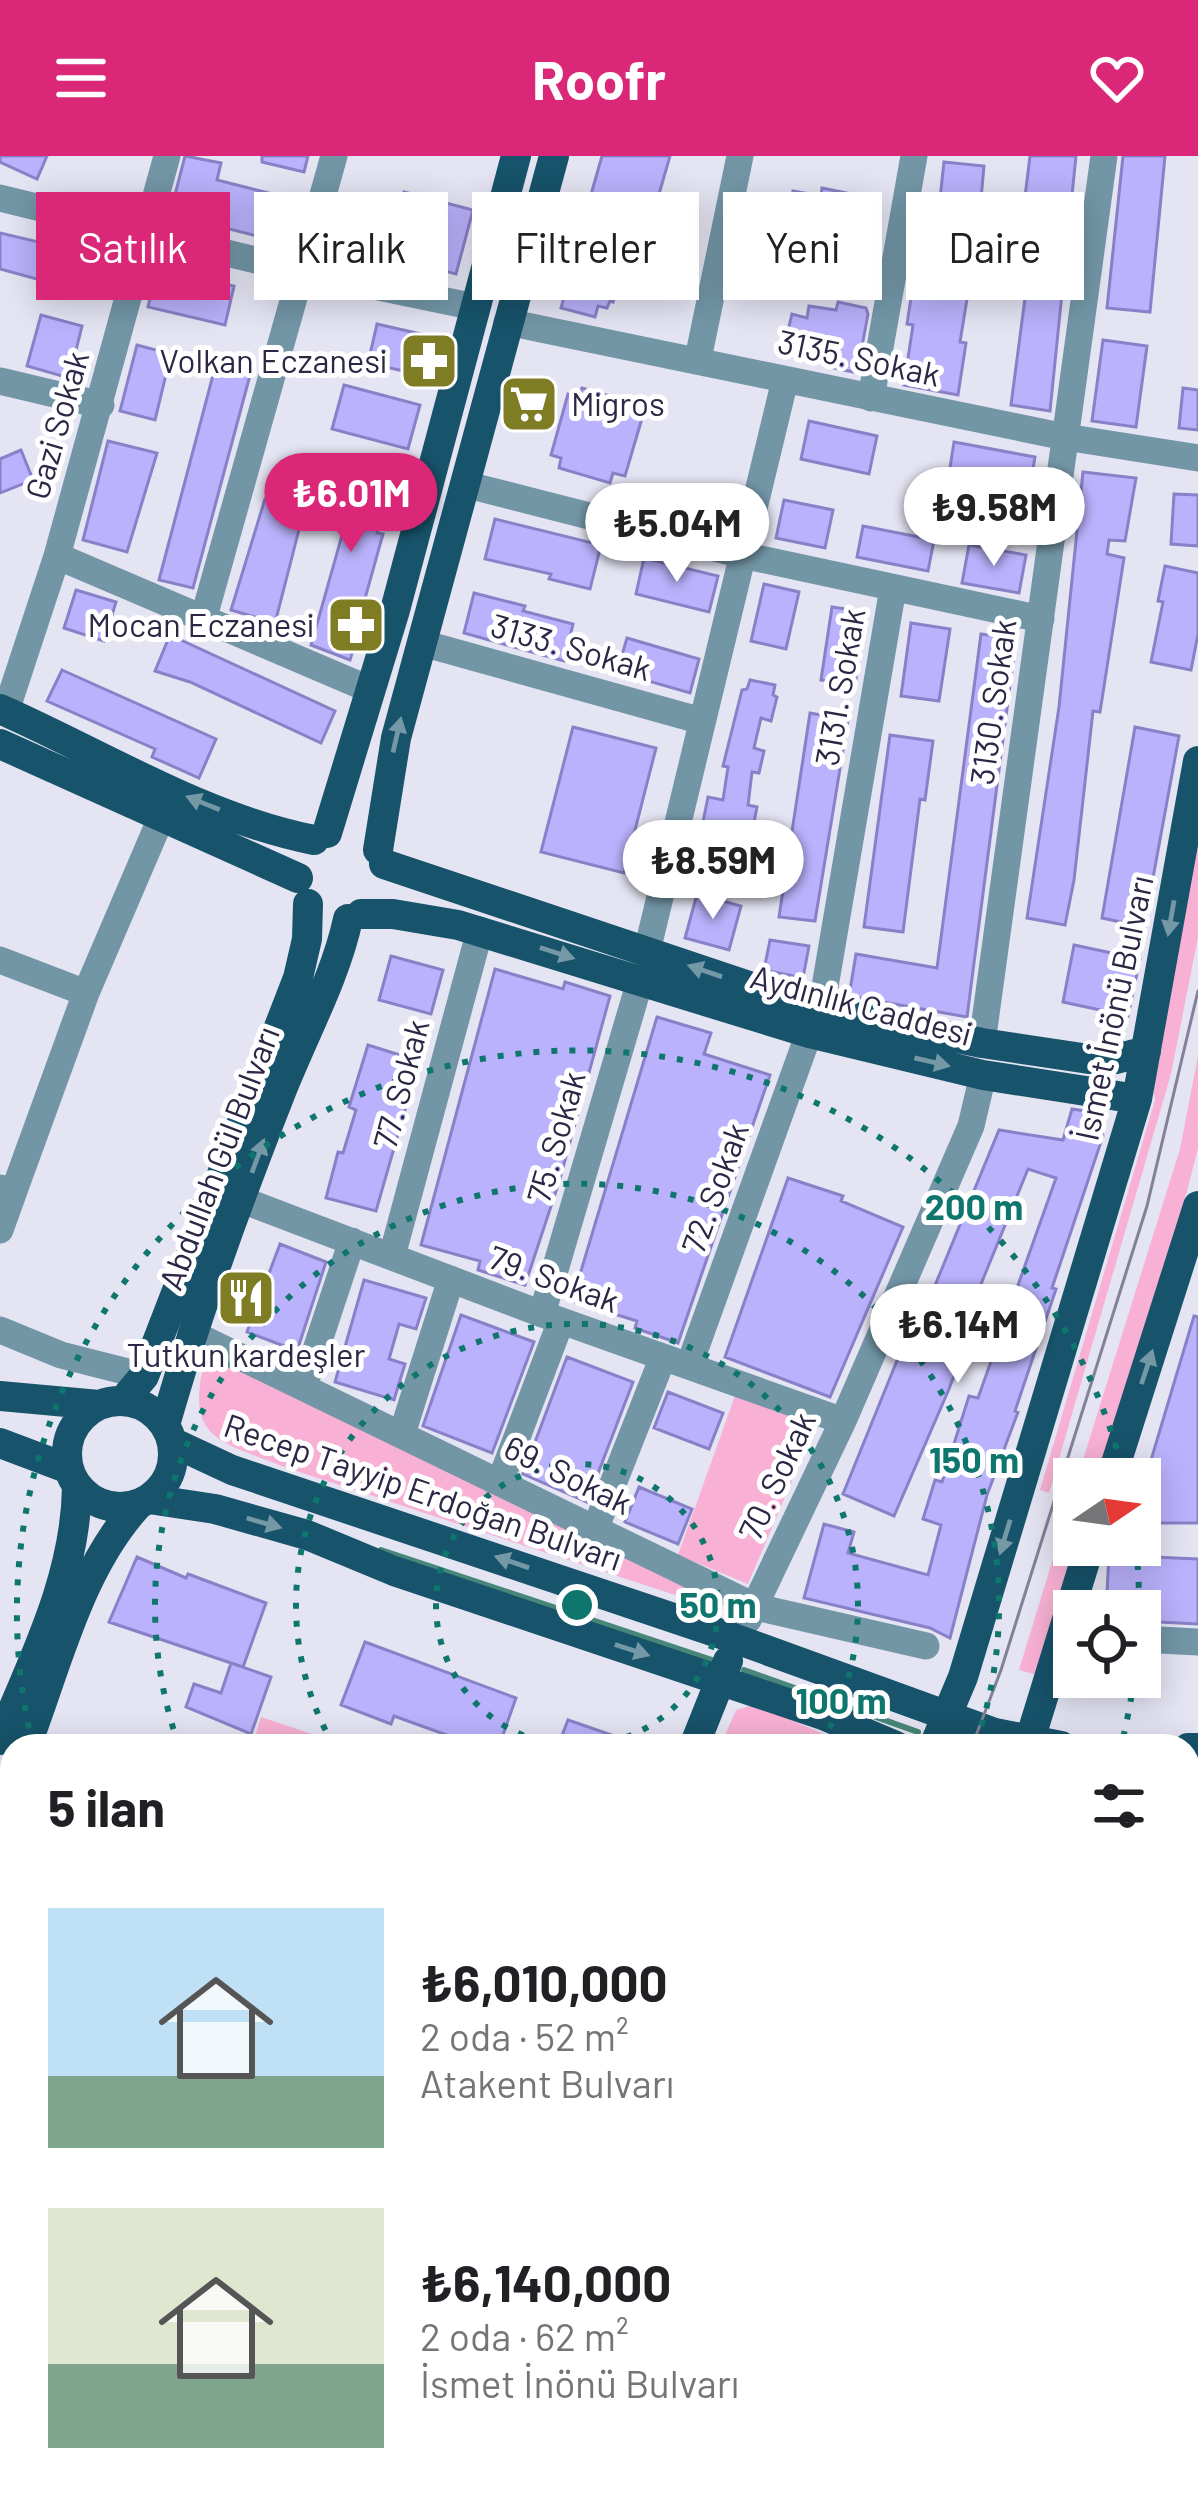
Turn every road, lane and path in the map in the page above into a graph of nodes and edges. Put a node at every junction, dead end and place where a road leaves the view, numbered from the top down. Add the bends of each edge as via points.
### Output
1 (167, 156) edge
2 (334, 156) edge
3 (516, 156) edge
4 (554, 156) edge
5 (740, 156) edge
6 (914, 156) edge
7 (1104, 156) edge
8 (158, 192) edge
9 (324, 192) edge
10 (0, 198) edge
11 (36, 207) edge
12 (129, 300) edge
13 (293, 300) edge
14 (440, 300) edge
15 (475, 307) junction
16 (507, 322) junction
17 (698, 359) junction
18 (785, 380) junction
19 (0, 382) edge
20 (871, 398) junction
21 (100, 405) junction
22 (1065, 437) junction
23 (1198, 458) edge
24 (464, 484) junction
25 (742, 555) junction
26 (57, 556) junction
27 (893, 588) junction
28 (1041, 619) junction
29 (203, 620) junction
30 (422, 643) junction
31 (370, 689) junction
32 (3, 710) edge
33 (702, 721) junction
34 (0, 743) edge
35 (1198, 761) edge
36 (161, 818) junction
37 (320, 836) junction
38 (381, 857) junction
39 (303, 891) junction
40 (354, 917) junction
41 (480, 930) junction
42 (0, 960) edge
43 (643, 966) junction
44 (86, 993) junction
45 (815, 1022) junction
46 (982, 1043) junction
47 (1146, 1051) junction
48 (982, 1075) junction
49 (1137, 1099) junction
50 (7, 1190) edge
51 (242, 1200) junction
52 (1198, 1206) edge
53 (0, 1229) edge
54 (352, 1241) junction
55 (392, 1256) junction
56 (451, 1279) junction
57 (551, 1317) junction
58 (0, 1330) edge
59 (191, 1333) junction
60 (676, 1362) junction
61 (144, 1376) junction
62 (304, 1386) junction
63 (0, 1396) edge
64 (111, 1403) junction
65 (843, 1421) junction
66 (169, 1434) junction
67 (402, 1434) junction
68 (0, 1443) edge
69 (1118, 1458) edge
70 (73, 1477) junction
71 (500, 1482) junction
72 (144, 1502) junction
73 (596, 1527) junction
74 (756, 1607) junction
75 (736, 1639) junction
76 (1161, 1640) edge
77 (1198, 1642) edge
78 (926, 1646) dead end
79 (721, 1679) junction
80 (1053, 1691) edge
81 (949, 1716) junction
82 (2, 1734) edge
83 (31, 1734) edge
84 (699, 1734) edge
85 (868, 1734) edge
86 (940, 1734) edge
87 (999, 1734) edge
88 (1042, 1734) edge

1 - 8 street, Gazi Sokak
2 - 9 street
3 - 15 main road
4 - 16 main road
5 - 17 street
6 - 20 street
7 - 22 street, 3130. Sokak
10 - 11 street
12 - 21 street, Gazi Sokak
13 - 29 street
14 - 15 street
15 - 31 main road
16 - 17 street, 3135. Sokak
16 - 24 main road
17 - 18 street, 3135. Sokak
18 - 20 street, 3135. Sokak
18 - 25 street, 75. Sokak
19 - 21 street
20 - 22 street, 3135. Sokak
21 - 26 street, Gazi Sokak
22 - 23 street, 3135. Sokak
22 - 28 street, 3130. Sokak
24 - 25 street
24 - 30 main road
25 - 27 street
25 - 33 street, 75. Sokak
26 - 29 street
26 - 32 street, Gazi Sokak
27 - 28 street
27 - 45 street, 3131. Sokak
28 - 46 street, 3130. Sokak
29 - 31 street
30 - 33 street, 3133. Sokak
38 -> 30 main road via 396,738
31 - 37 main road
37 -> 32 main road via 282,834 188,798
33 - 43 street, 75. Sokak
34 - 36 main road
35 -> 47 main road, İsmet İnönü Bulvarı
36 - 39 main road
36 - 44 street
37 - 38 main road via 355,832
37 - 39 main road via 304,850
38 - 40 main road via 382,893
38 - 43 main road, Aydınlık Caddesi
39 - 40 main road via 320,914
39 - 61 main road, Abdullah Gül Bulvarı via 308,939 298,978
40 - 41 main road, Aydınlık Caddesi via 393,914
51 -> 40 main road, Abdullah Gül Bulvarı
41 -> 43 main road, Aydınlık Caddesi
41 - 55 street, 77. Sokak
42 - 44 street
43 - 45 main road, Aydınlık Caddesi
43 - 57 street, 75. Sokak
44 - 50 street
45 - 46 main road, Aydınlık Caddesi
45 -> 48 main road, Aydınlık Caddesi
45 - 60 street, 72. Sokak
46 - 47 main road, Aydınlık Caddesi via 1089,1059
46 - 48 main road
47 - 49 main road, İsmet İnönü Bulvarı
48 - 49 main road, Aydınlık Caddesi
48 - 65 street, 70. Sokak via 971,1126
49 -> 81 main road, İsmet İnönü Bulvarı
50 - 53 street
51 - 54 street, 79. Sokak
51 - 59 main road, Abdullah Gül Bulvarı
69 -> 52 main road
54 - 55 street, 79. Sokak
54 - 62 street
55 - 56 street, 79. Sokak
56 - 57 street, 79. Sokak
56 - 67 street
57 - 60 street, 79. Sokak
57 - 71 street, 75. Sokak
58 - 61 street
59 - 62 street, 69. Sokak
59 - 66 main road, Abdullah Gül Bulvarı
60 - 65 street, 79. Sokak
60 - 73 street, 72. Sokak
61 - 64 main road, Abdullah Gül Bulvarı
62 - 67 street, 69. Sokak
63 - 64 main road
64 - 66 main road via 147,1408
64 - 70 main road via 73,1429
65 - 74 street, 70. Sokak
66 - 72 main road via 171,1473
75 -> 66 main road, Recep Tayyip Erdoğan Bulvarı via 232,1470
67 - 71 street, 69. Sokak
68 - 70 main road
70 - 72 main road via 106,1506
70 - 82 main road via 76,1517 65,1580
71 - 73 street, 69. Sokak
72 -> 79 main road via 215,1509 307,1534 394,1571
72 - 83 main road via 90,1579
73 - 74 street, 69. Sokak
74 - 75 street, 70. Sokak
74 - 78 street, 69. Sokak
75 - 79 main road
75 - 81 main road, Recep Tayyip Erdoğan Bulvarı
76 - 77 street
79 - 84 main road
79 - 85 main road
80 - 88 main road
81 - 86 main road, İsmet İnönü Bulvarı
81 - 87 main road, Recep Tayyip Erdoğan Bulvarı

